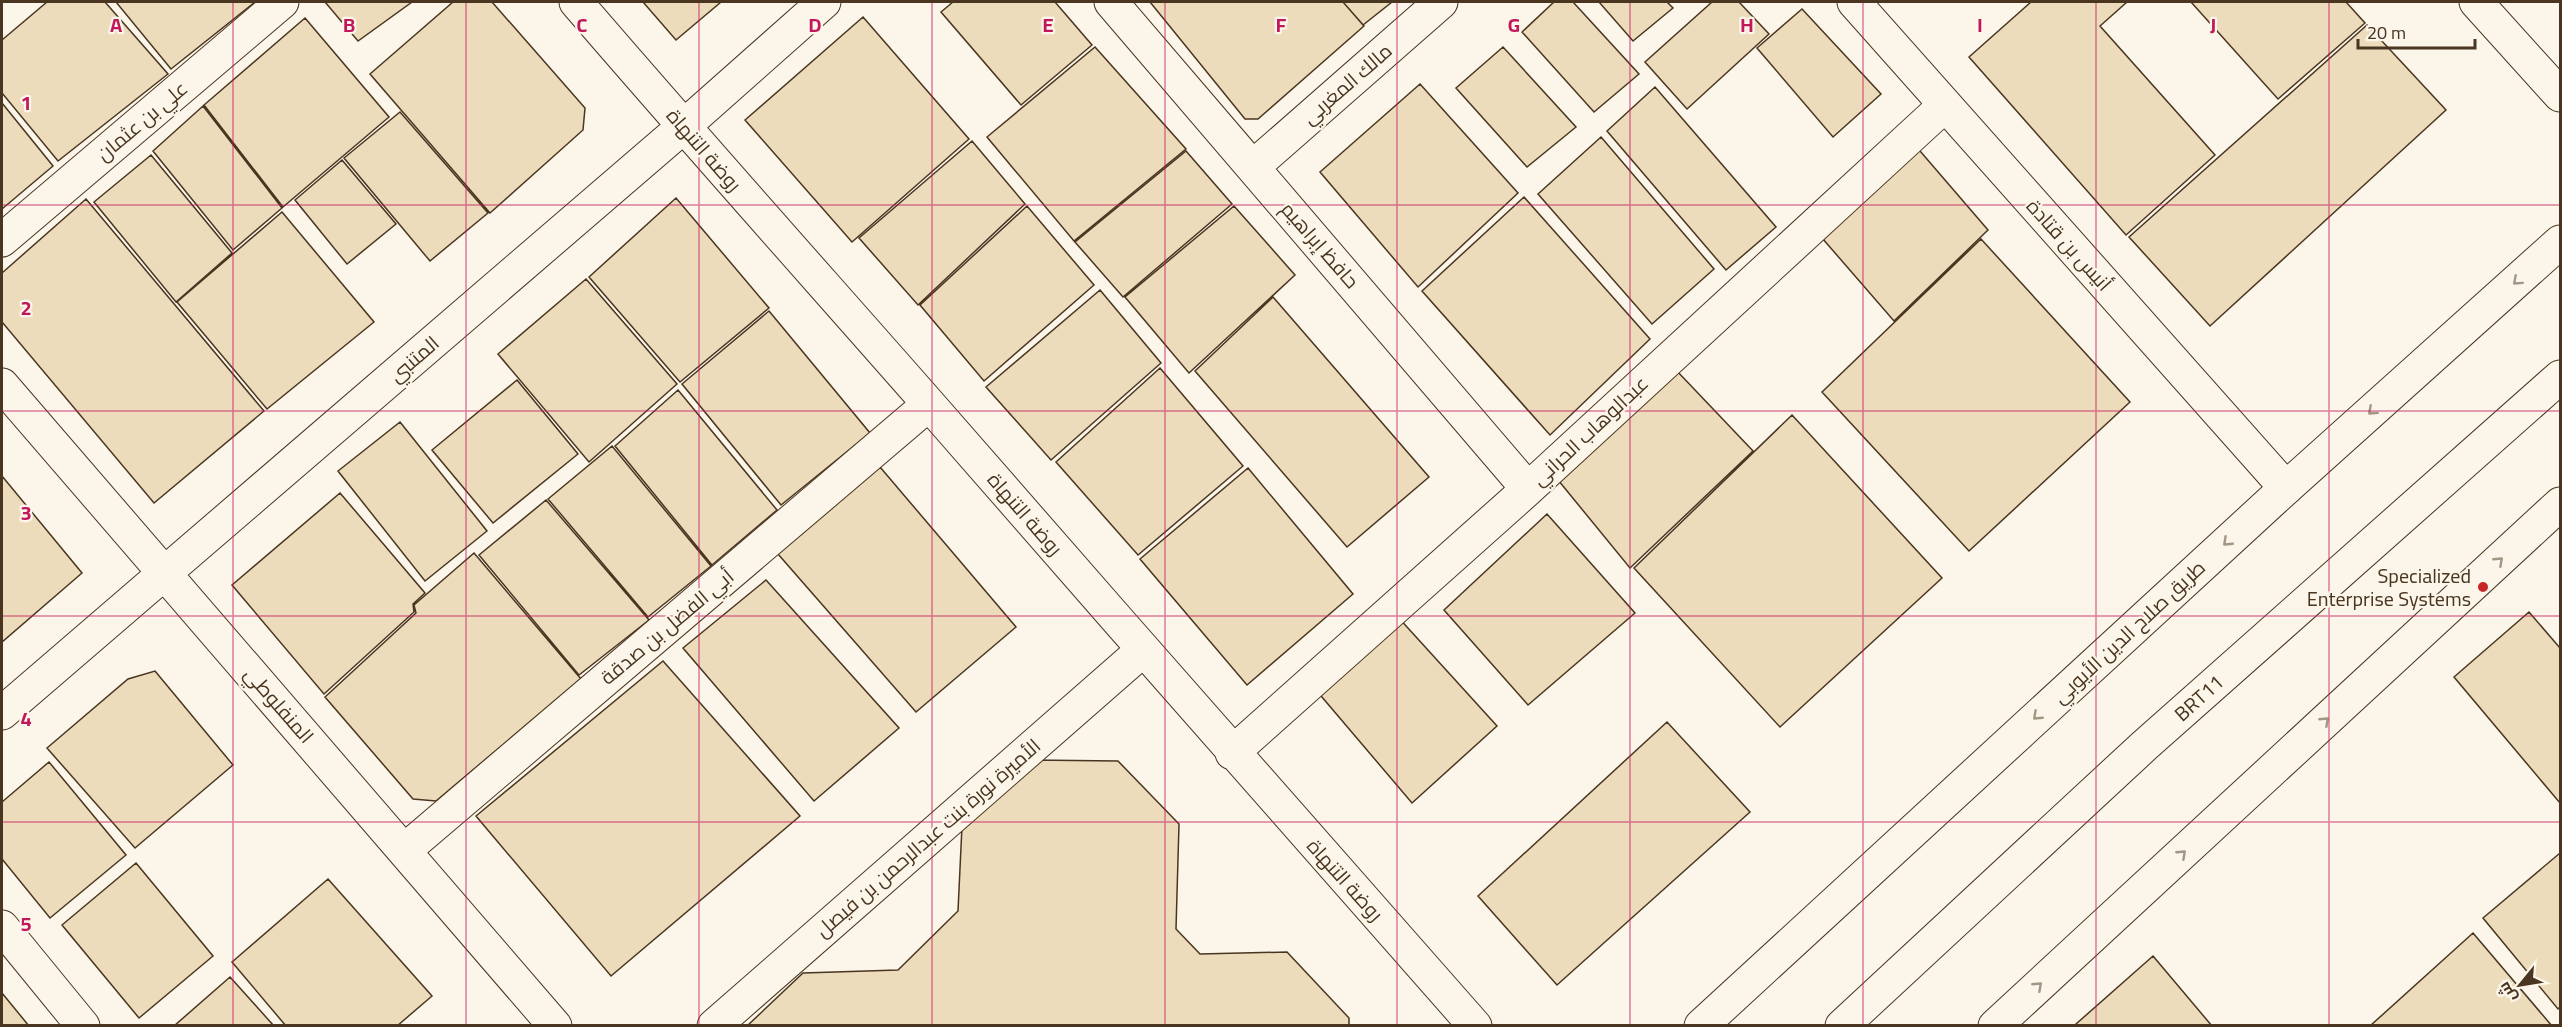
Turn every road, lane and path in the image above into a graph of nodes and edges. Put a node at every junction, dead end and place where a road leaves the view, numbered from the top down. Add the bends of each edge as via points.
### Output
1 (282, 2) edge
2 (576, 2) edge
3 (824, 2) edge
4 (1111, 2) edge
5 (1441, 2) edge
6 (1854, 2) edge
7 (2476, 2) edge
8 (2560, 96) edge
9 (1944, 106) junction
10 (683, 127) junction
11 (1253, 167) junction
12 (2, 240) edge
13 (2560, 242) edge
14 (2560, 377) edge
15 (2, 385) edge
16 (928, 404) junction
17 (2286, 488) junction
18 (1528, 489) junction
19 (2560, 504) edge
20 (165, 574) junction
21 (1143, 650) junction
22 (2, 713) edge
23 (1232, 753) junction
24 (405, 850) junction
25 (2, 927) edge
26 (83, 1026) edge
27 (555, 1026) edge
28 (714, 1026) edge
29 (1475, 1026) edge
30 (1701, 1026) edge
31 (1842, 1026) edge
32 (1995, 1026) edge

1 - 12 street, علي بن عثمان
2 - 10 street, روضة التنهاة
3 - 10 street, المتنبي
4 - 11 street, حافظ إبراهيم
5 - 11 street, مالك المغربي
6 - 9 street, أنيس بن قتادة
7 - 8 street
9 - 17 street, أنيس بن قتادة
9 - 18 street, عبدالوهاب الحراني
10 - 16 street, روضة التنهاة
10 - 20 street, المتنبي
11 - 18 street, حافظ إبراهيم
13 -> 17 street, طريق صلاح الدين الأيوبي
14 - 31 street, BRT11 via 2144,746
15 - 20 street, المنفلوطي
16 - 21 street, روضة التنهاة
16 - 24 street, أبي الفضل بن صدقة
17 -> 30 street, طريق صلاح الدين الأيوبي
18 - 23 street, عبدالوهاب الحراني
32 -> 19 street
20 - 22 street, المتنبي
20 - 24 street, المنفلوطي
21 - 23 street, روضة التنهاة
21 - 28 street, الأميرة نورة بنت عبدالرحمن بن فيصل
23 - 29 street, روضة التنهاة
24 - 27 street, المنفلوطي
25 - 26 street

